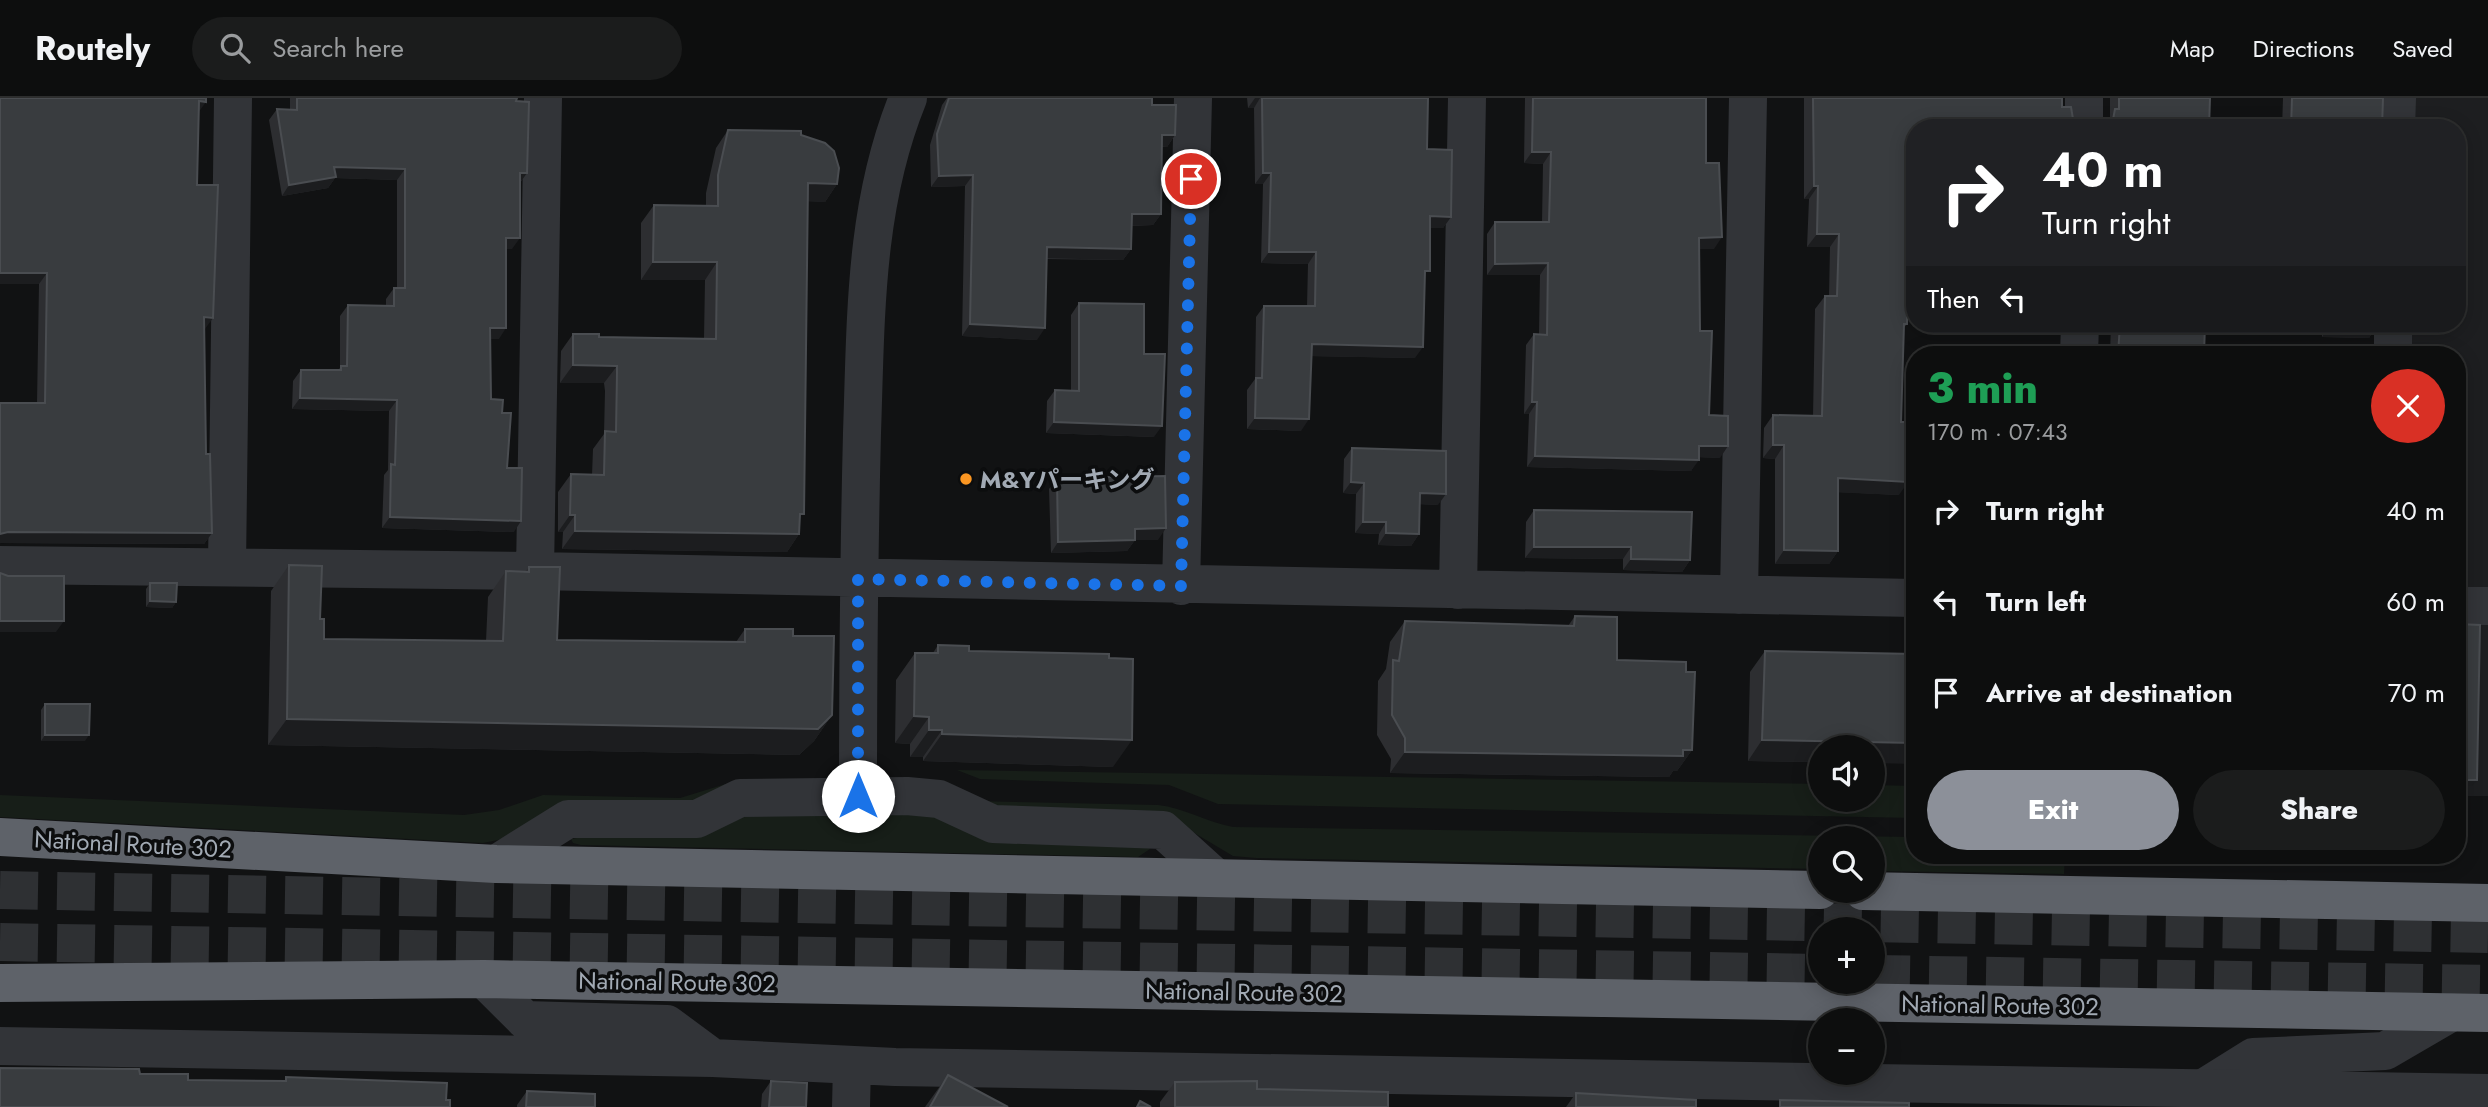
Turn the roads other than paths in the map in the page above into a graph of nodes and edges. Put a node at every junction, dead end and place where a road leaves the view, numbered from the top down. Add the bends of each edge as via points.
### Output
1 (233, 98) edge
2 (543, 98) edge
3 (908, 98) edge
4 (1193, 98) edge
5 (1467, 98) edge
6 (1748, 98) edge
7 (2084, 98) edge
8 (2397, 98) edge
9 (2084, 119) edge
10 (2396, 119) edge
11 (0, 565) edge
12 (228, 566) junction
13 (535, 571) junction
14 (858, 579) junction
15 (1181, 586) junction
16 (1458, 590) junction
17 (1739, 595) junction
18 (1906, 598) edge
19 (2466, 606) edge
20 (2488, 606) edge
21 (858, 796) junction
22 (0, 837) edge
23 (496, 864) junction
24 (1216, 878) junction
25 (1808, 890) edge
26 (1885, 891) edge
27 (2388, 901) junction
28 (2488, 902) edge
29 (2488, 927) edge
30 (484, 979) junction
31 (0, 984) edge
32 (2470, 1013) edge
33 (0, 1046) edge
34 (713, 1058) junction
35 (852, 1065) junction
36 (2205, 1087) junction
37 (2488, 1093) edge
38 (852, 1107) edge

1 - 12 street
2 - 13 street
3 - 14 street via 895,131 867,266
4 - 15 street
5 - 16 street
6 - 17 street
7 - 9 street
8 - 10 street
11 - 12 street
12 - 13 street
13 - 14 street
14 - 15 street
14 - 21 street
15 - 16 street
16 - 17 street
17 - 18 street
19 - 20 street
21 - 23 street via 740,798 697,819 568,819
21 - 24 street via 939,799 993,824 1163,830
22 - 23 highway, National Route 302
23 - 24 highway, National Route 302
24 - 25 highway, National Route 302
26 - 27 highway
27 - 28 highway
27 - 29 highway via 2472,919
30 - 31 highway, National Route 302
30 - 32 highway, National Route 302
30 - 34 street via 525,1020 667,1024
32 - 36 street via 2385,1051 2253,1057
33 - 34 street
34 - 35 street
35 - 36 street
35 - 38 street
36 - 37 street

